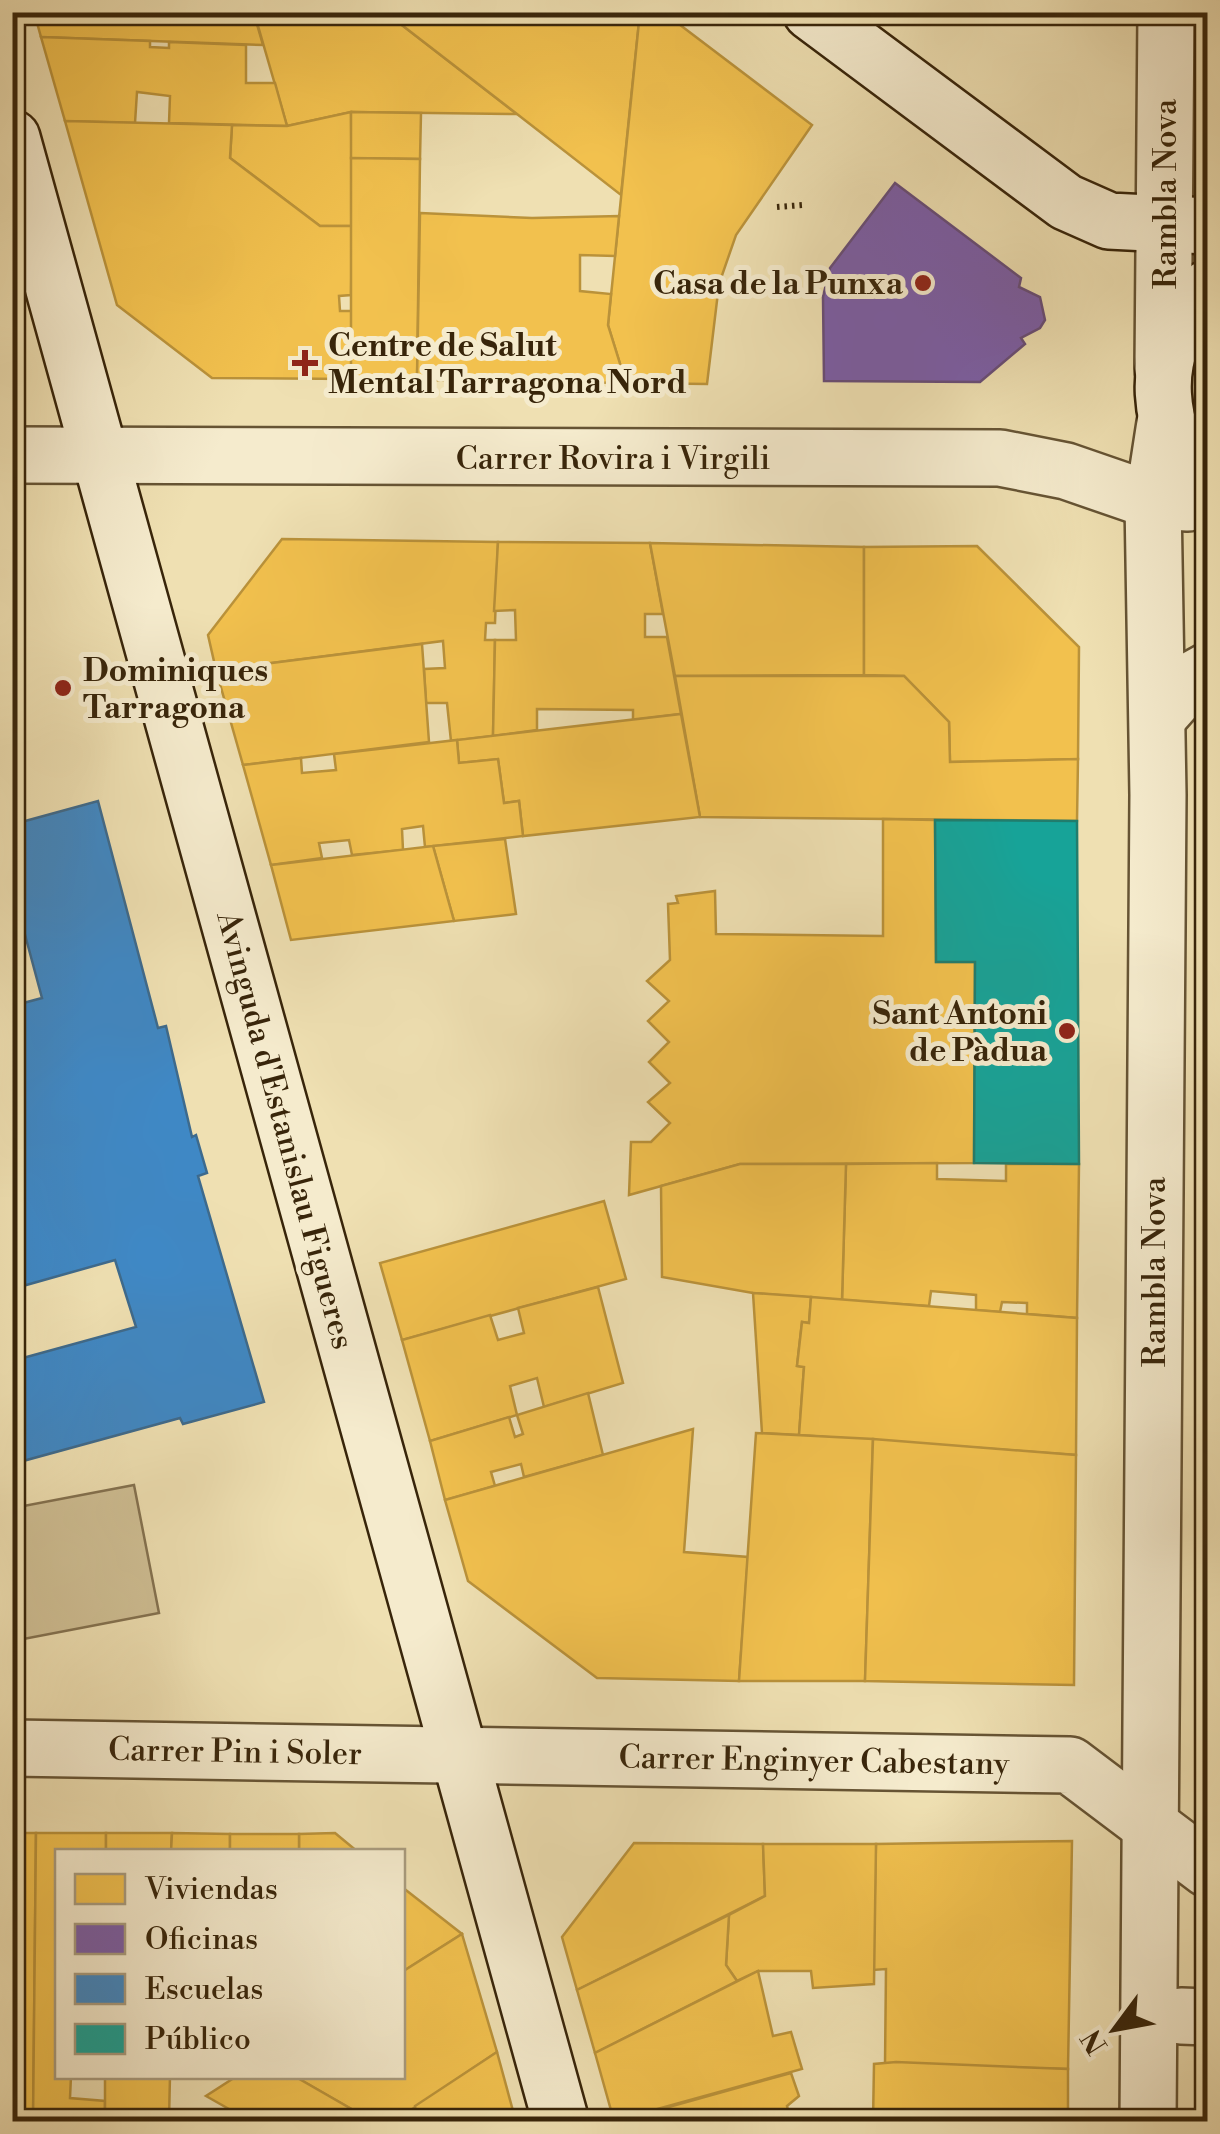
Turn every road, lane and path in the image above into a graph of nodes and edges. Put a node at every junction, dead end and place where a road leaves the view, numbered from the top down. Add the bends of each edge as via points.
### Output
1 (811, 12) edge
2 (1166, 12) edge
3 (12, 138) edge
4 (777, 206) dead end
5 (803, 206) dead end
6 (1186, 225) edge
7 (1208, 288) edge
8 (1164, 400) junction
9 (12, 455) edge
10 (99, 455) junction
11 (1153, 501) junction
12 (1208, 502) edge
13 (1208, 671) edge
14 (1158, 717) junction
15 (12, 1748) edge
16 (458, 1754) junction
17 (1149, 1827) junction
18 (1208, 1869) edge
19 (561, 2122) edge
20 (1148, 2122) edge

1 - 6 street via 1066,202 1109,221
2 - 6 street, Rambla Nova
3 - 10 street, Avinguda d'Estanislau Figueres
4 - 5 path
6 - 8 street, Rambla Nova
7 - 8 street via 1176,331
8 - 11 street, Rambla Nova
8 - 12 street via 1182,468
9 - 10 street, Carrer Rovira i Virgili
10 - 11 street, Carrer Rovira i Virgili via 1000,458 1066,471
10 - 16 street, Avinguda d'Estanislau Figueres
11 - 12 street, Carrer Rovira i Virgili
11 - 14 street, Rambla Nova
13 - 14 street
14 - 17 street, Rambla Nova
15 - 16 street, Carrer Pin i Soler
16 - 17 street, Carrer Enginyer Cabestany via 1070,1765
16 - 19 street, Avinguda d'Estanislau Figueres
17 - 18 street
17 - 20 street, Rambla Nova

